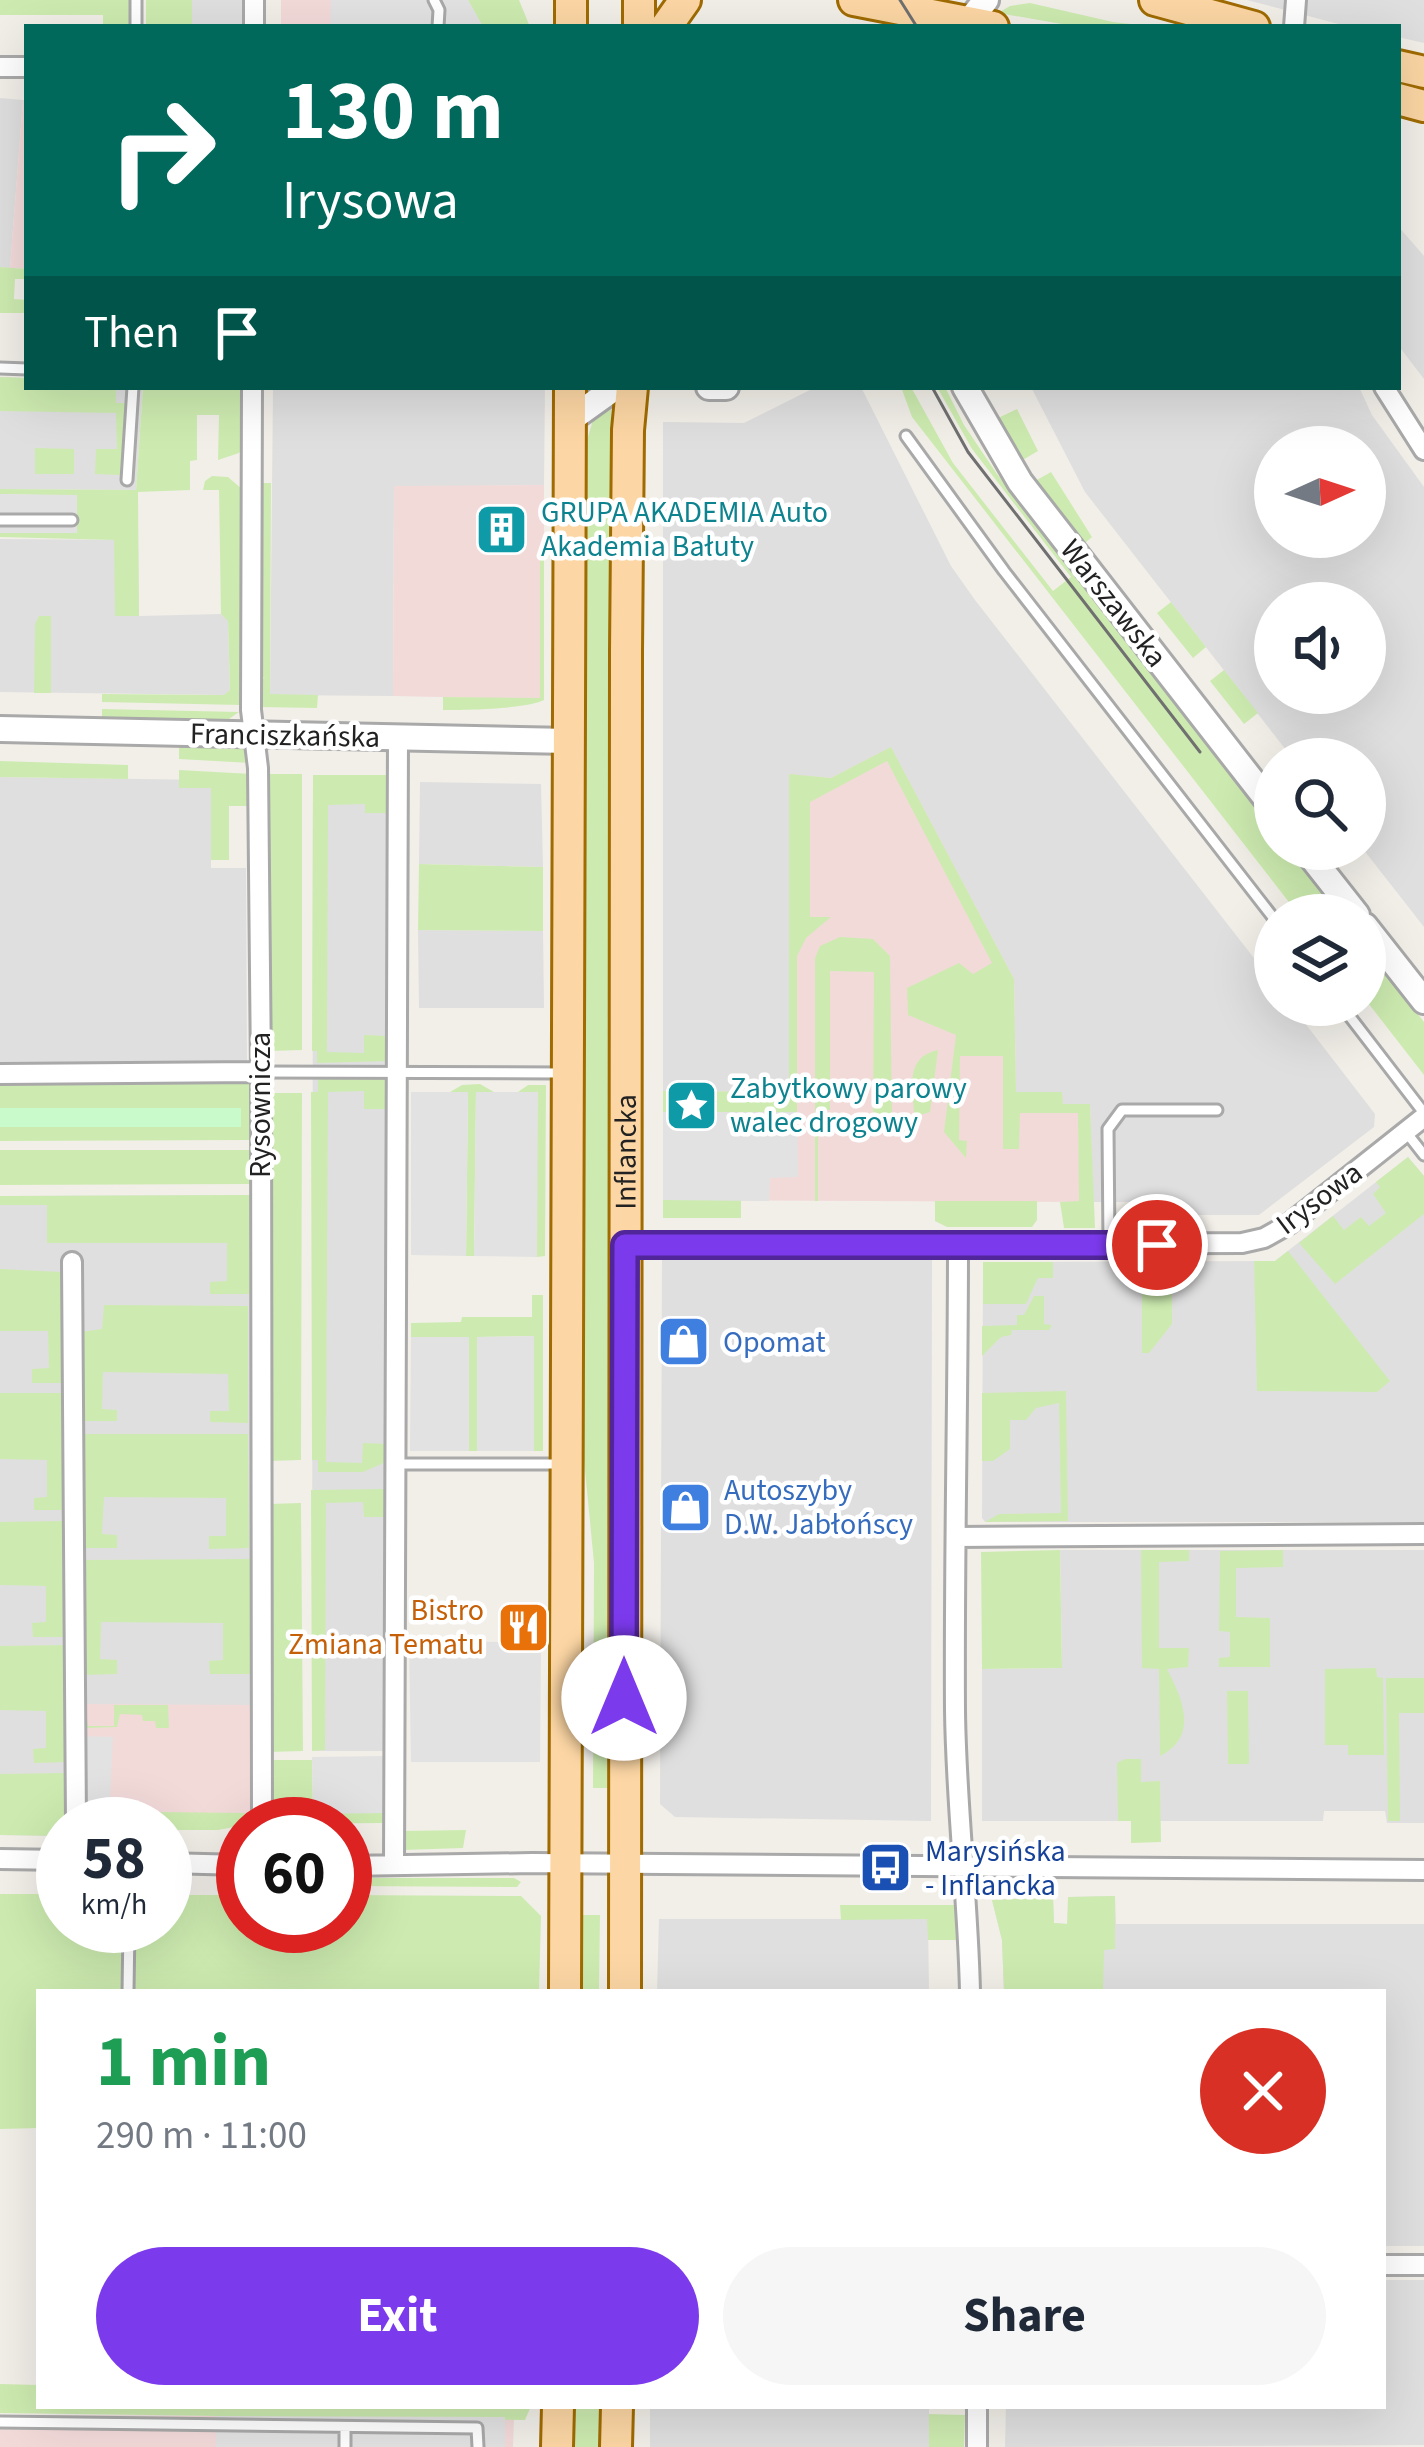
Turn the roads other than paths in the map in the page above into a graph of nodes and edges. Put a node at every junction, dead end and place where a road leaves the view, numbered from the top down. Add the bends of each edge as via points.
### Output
1 (854, 0) edge
2 (1155, 0) edge
3 (917, 8) edge
4 (977, 19) edge
5 (1243, 24) edge
6 (133, 390) edge
7 (252, 390) edge
8 (570, 390) edge
9 (612, 390) edge
10 (632, 390) edge
11 (967, 390) edge
12 (1386, 390) edge
13 (570, 420) junction
14 (906, 436) dead end
15 (1424, 450) edge
16 (127, 480) dead end
17 (0, 520) edge
18 (71, 520) dead end
19 (0, 729) edge
20 (255, 734) junction
21 (398, 738) junction
22 (569, 741) junction
23 (1254, 783) edge
24 (1322, 870) edge
25 (1255, 894) edge
26 (1340, 894) edge
27 (1386, 953) edge
28 (1424, 1001) edge
29 (1357, 1026) edge
30 (397, 1071) junction
31 (261, 1072) junction
32 (569, 1072) junction
33 (0, 1074) edge
34 (1217, 1110) dead end
35 (1424, 1115) edge
36 (1406, 1132) junction
37 (1424, 1155) edge
38 (625, 1245) junction
39 (958, 1245) junction
40 (1109, 1245) junction
41 (72, 1262) dead end
42 (395, 1464) junction
43 (568, 1464) junction
44 (1424, 1534) edge
45 (956, 1538) junction
46 (76, 1797) edge
47 (262, 1797) edge
48 (0, 1859) edge
49 (36, 1860) edge
50 (567, 1864) junction
51 (625, 1864) junction
52 (372, 1865) edge
53 (394, 1865) junction
54 (964, 1869) junction
55 (1424, 1870) edge
56 (129, 1953) edge
57 (128, 1989) edge
58 (565, 1989) edge
59 (625, 1989) edge
60 (970, 1989) edge
61 (1386, 2265) edge
62 (1424, 2265) edge
63 (558, 2409) edge
64 (617, 2409) edge
65 (977, 2409) edge
66 (0, 2422) edge
67 (345, 2428) junction
68 (345, 2447) edge
69 (478, 2447) edge
70 (557, 2447) edge
71 (616, 2447) edge
72 (977, 2447) edge

1 - 3 main road
2 - 5 main road
3 - 4 main road
6 - 16 lane
7 - 20 street, Rysownicza
8 - 13 main road, Inflancka
9 - 13 street
10 - 38 main road, Inflancka
11 - 23 street, Warszawska via 1019,482
12 - 15 street
13 - 22 main road, Inflancka
14 - 25 lane
17 - 18 lane
19 - 20 street, Franciszkańska
20 - 21 street, Franciszkańska
20 - 31 street, Rysownicza
21 - 22 street, Franciszkańska
21 - 30 street
22 - 32 main road, Inflancka
24 - 26 street
27 - 28 street
29 - 35 lane
30 - 31 lane
30 - 32 lane
30 - 42 street
31 - 33 street
31 - 47 street, Rysownicza
32 - 43 main road, Inflancka
34 - 40 lane via 1122,1110 1114,1117
35 - 36 street, Irysowa
36 - 37 lane
36 - 40 street, Irysowa via 1264,1238
38 - 39 street, Irysowa
38 - 51 main road, Inflancka
39 - 40 street, Irysowa
39 - 45 street
41 - 46 street
42 - 43 lane
42 - 53 street
43 - 50 main road, Inflancka
44 - 45 street
45 - 54 street
48 - 49 street
50 - 51 street
50 - 53 street
50 - 58 main road, Inflancka
51 - 54 street
51 - 59 main road, Inflancka
52 - 53 street
54 - 55 street
54 - 60 street
56 - 57 lane
61 - 62 street
63 - 70 main road
64 - 71 main road
65 - 72 street
66 - 67 lane
67 - 68 lane
67 - 69 lane via 478,2428

